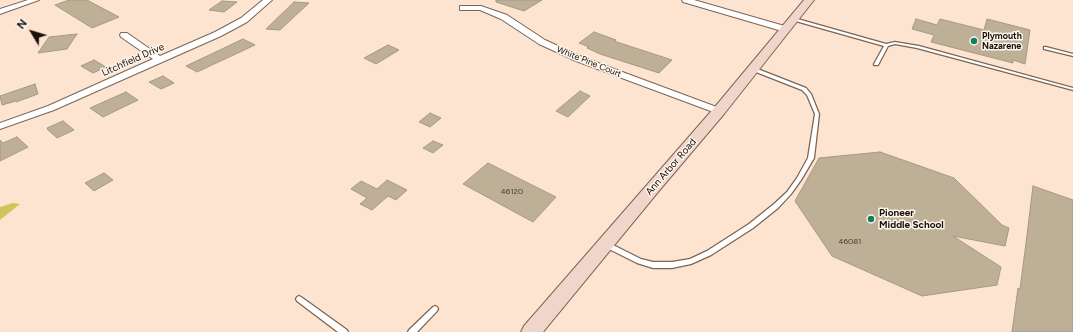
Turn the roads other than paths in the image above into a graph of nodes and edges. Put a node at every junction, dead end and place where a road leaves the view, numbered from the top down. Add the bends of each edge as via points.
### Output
1 (36, 0) edge
2 (268, 0) edge
3 (686, 0) edge
4 (809, 0) edge
5 (464, 8) dead end
6 (2, 10) edge
7 (789, 24) junction
8 (124, 35) dead end
9 (886, 45) junction
10 (1046, 48) dead end
11 (1073, 55) edge
12 (160, 60) junction
13 (876, 64) dead end
14 (752, 69) junction
15 (1073, 89) edge
16 (719, 111) junction
17 (0, 126) edge
18 (605, 244) junction
19 (299, 299) dead end
20 (435, 309) dead end
21 (534, 331) edge
22 (344, 332) edge
23 (412, 332) edge

1 - 6 street
2 - 12 street, Litchfield Drive via 236,25
3 - 7 street
4 - 7 main road, Ann Arbor Road
5 - 16 street, White Pine Court via 481,8 504,17 542,42 579,59
7 - 9 lane
7 - 14 main road, Ann Arbor Road
8 - 12 street
9 - 13 lane
9 - 15 lane via 895,43 917,47
10 - 11 lane
12 - 17 street, Litchfield Drive via 51,108
14 - 16 main road, Ann Arbor Road
14 - 18 lane via 804,89 809,94 817,114 811,158 789,193 751,226 709,253 691,261 653,265
16 - 18 main road, Ann Arbor Road
18 - 21 main road, Ann Arbor Road
19 - 22 lane
20 - 23 lane

